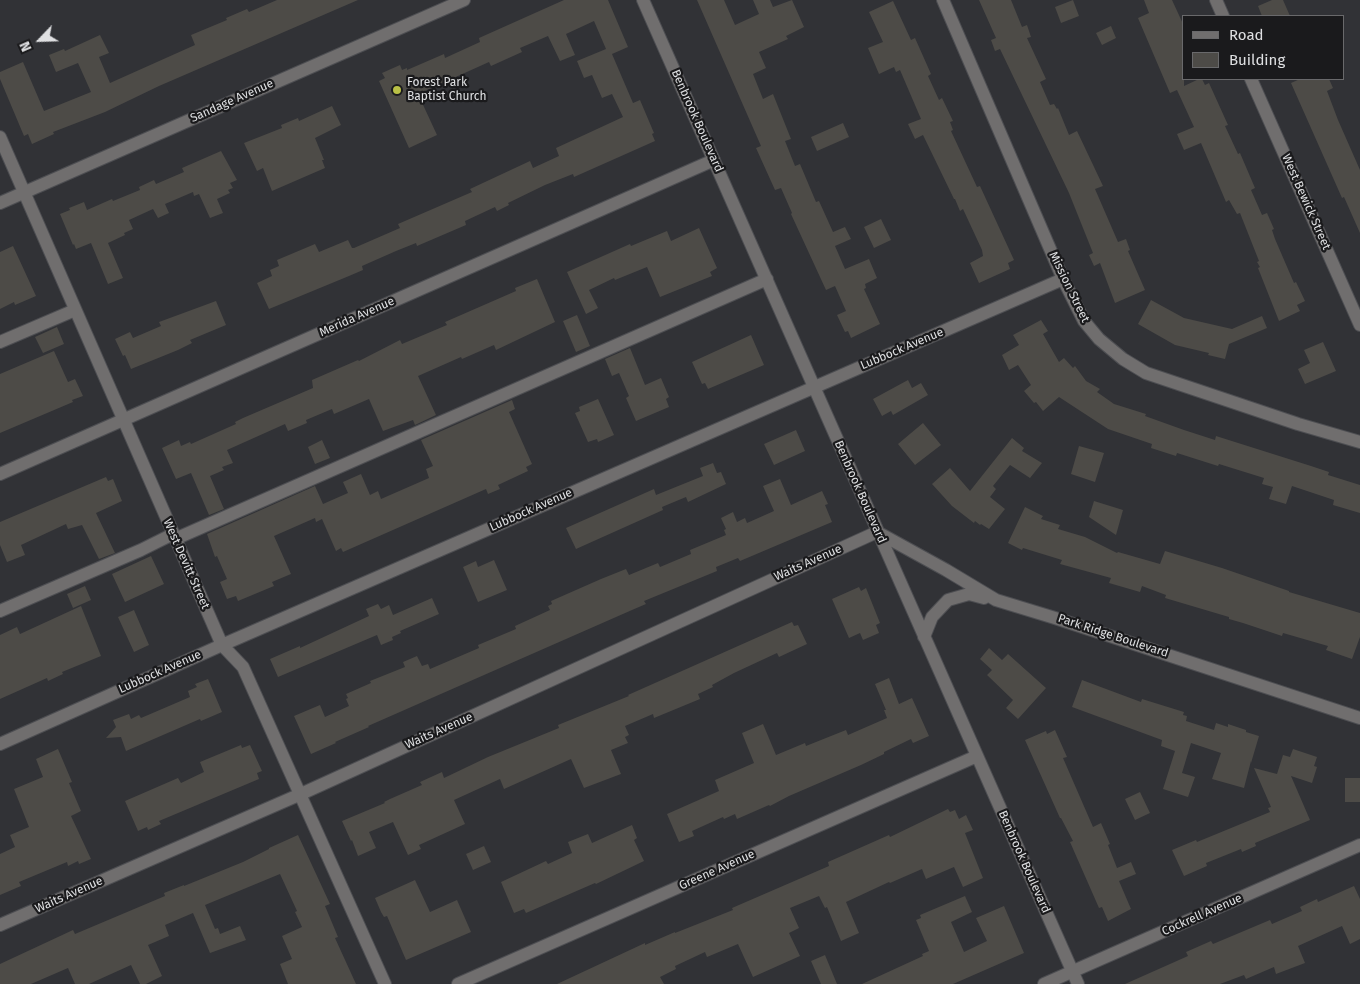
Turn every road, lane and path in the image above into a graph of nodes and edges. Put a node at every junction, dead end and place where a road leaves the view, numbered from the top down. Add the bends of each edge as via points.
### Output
1 (464, 0) edge
2 (644, 0) edge
3 (942, 0) edge
4 (1216, 0) edge
5 (1223, 15) edge
6 (1251, 80) edge
7 (0, 137) edge
8 (714, 160) junction
9 (25, 192) junction
10 (0, 202) edge
11 (767, 279) junction
12 (1062, 279) junction
13 (75, 310) junction
14 (1360, 325) edge
15 (0, 342) edge
16 (814, 387) junction
17 (122, 420) junction
18 (1360, 442) edge
19 (0, 474) edge
20 (877, 532) junction
21 (174, 536) junction
22 (996, 600) junction
23 (0, 611) edge
24 (924, 637) junction
25 (222, 644) junction
26 (1360, 718) edge
27 (0, 744) edge
28 (977, 756) junction
29 (301, 794) junction
30 (1360, 845) edge
31 (0, 925) edge
32 (1072, 972) junction
33 (385, 984) edge
34 (458, 984) edge
35 (1044, 984) edge
36 (1078, 984) edge

1 - 9 street, Sandage Avenue
2 - 8 street, Benbrook Boulevard
3 - 12 street, Mission Street
4 - 5 street
6 - 14 street, West Bewick Street
7 - 9 street, West Devitt Street
8 - 11 street, Benbrook Boulevard
8 - 17 street, Merida Avenue
9 - 10 street, Sandage Avenue
9 - 13 street, West Devitt Street
11 - 16 street, Benbrook Boulevard
11 - 21 street
12 - 16 street, Lubbock Avenue
12 - 18 street, Mission Street via 1084,321 1099,339 1123,360 1146,373
13 - 15 street
13 - 17 street, West Devitt Street
16 - 20 street, Benbrook Boulevard
16 - 25 street, Lubbock Avenue
17 - 19 street, Merida Avenue
17 - 21 street, West Devitt Street
20 - 22 street, Park Ridge Boulevard
20 - 24 street, Benbrook Boulevard
20 - 29 street, Waits Avenue
21 - 23 street
21 - 25 street, West Devitt Street
22 - 24 street via 969,594 948,600 932,617
22 - 26 street, Park Ridge Boulevard
24 - 28 street, Benbrook Boulevard
25 - 27 street, Lubbock Avenue
25 - 29 street, West Devitt Street via 243,668
28 - 32 street, Benbrook Boulevard
28 - 34 street, Greene Avenue
29 - 31 street, Waits Avenue
29 - 33 street, West Devitt Street
30 - 32 street, Cockrell Avenue
32 - 35 street, Cockrell Avenue
32 - 36 street, Benbrook Boulevard

